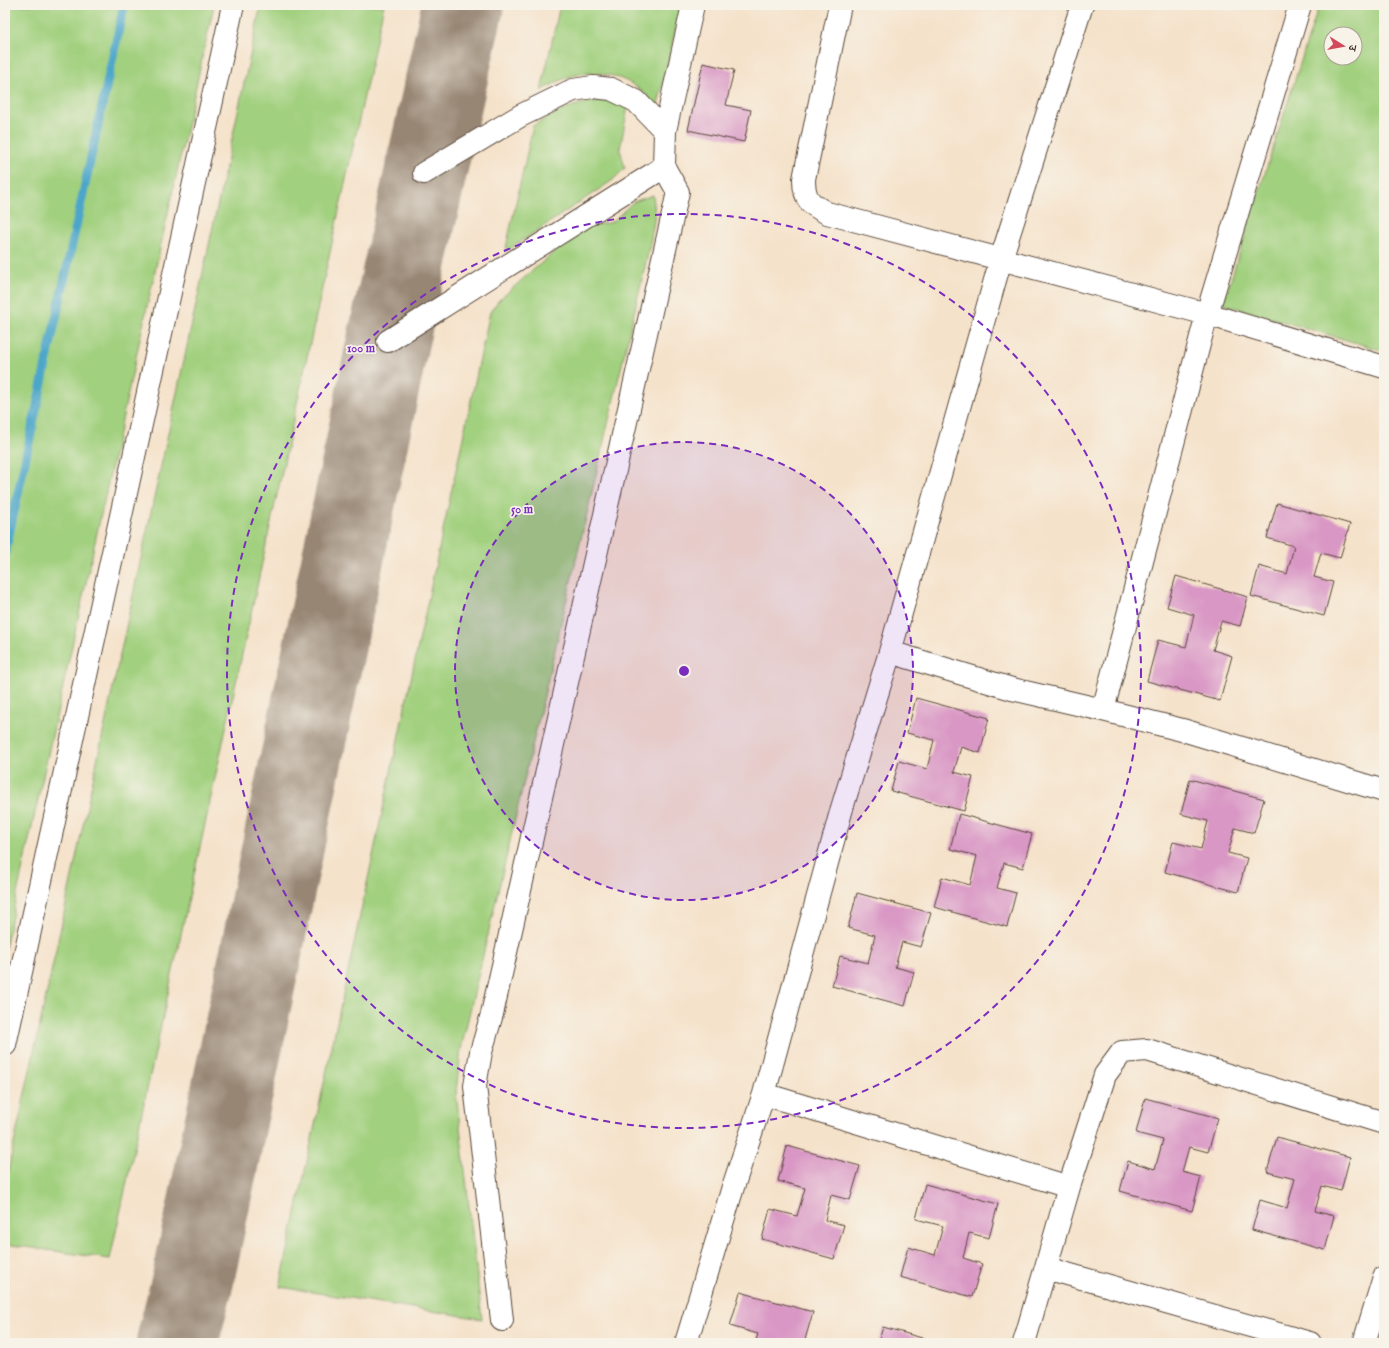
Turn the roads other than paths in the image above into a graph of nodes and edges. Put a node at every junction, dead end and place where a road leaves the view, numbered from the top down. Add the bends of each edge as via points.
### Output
1 (233, 5) edge
2 (693, 5) edge
3 (840, 5) edge
4 (1082, 5) edge
5 (1300, 5) edge
6 (665, 131) junction
7 (664, 167) junction
8 (424, 173) dead end
9 (1001, 259) junction
10 (1207, 314) junction
11 (388, 341) dead end
12 (1384, 367) edge
13 (890, 652) junction
14 (1103, 710) junction
15 (1384, 791) edge
16 (5, 1045) edge
17 (764, 1094) junction
18 (1384, 1123) edge
19 (1069, 1187) junction
20 (1046, 1268) junction
21 (1384, 1277) edge
22 (502, 1320) dead end
23 (686, 1343) edge
24 (1024, 1343) edge
25 (1310, 1343) edge
26 (1364, 1343) edge

1 - 16 street
2 - 6 street
3 - 9 street via 804,180 804,191 808,200 828,213
4 - 9 street
5 - 10 street
6 - 7 street
6 - 8 street via 636,101 611,89 593,87 574,90 520,116
7 - 11 street
7 - 22 street via 678,192 475,1086
9 - 10 street
9 - 13 street
10 - 12 street
10 - 14 street
13 - 14 street via 1012,689
13 - 17 street via 842,808
14 - 15 street via 1186,731
17 - 19 street
17 - 23 street
18 - 19 street via 1147,1050 1122,1052 1105,1076
19 - 20 street
20 - 24 street
20 - 25 street
21 - 26 street

